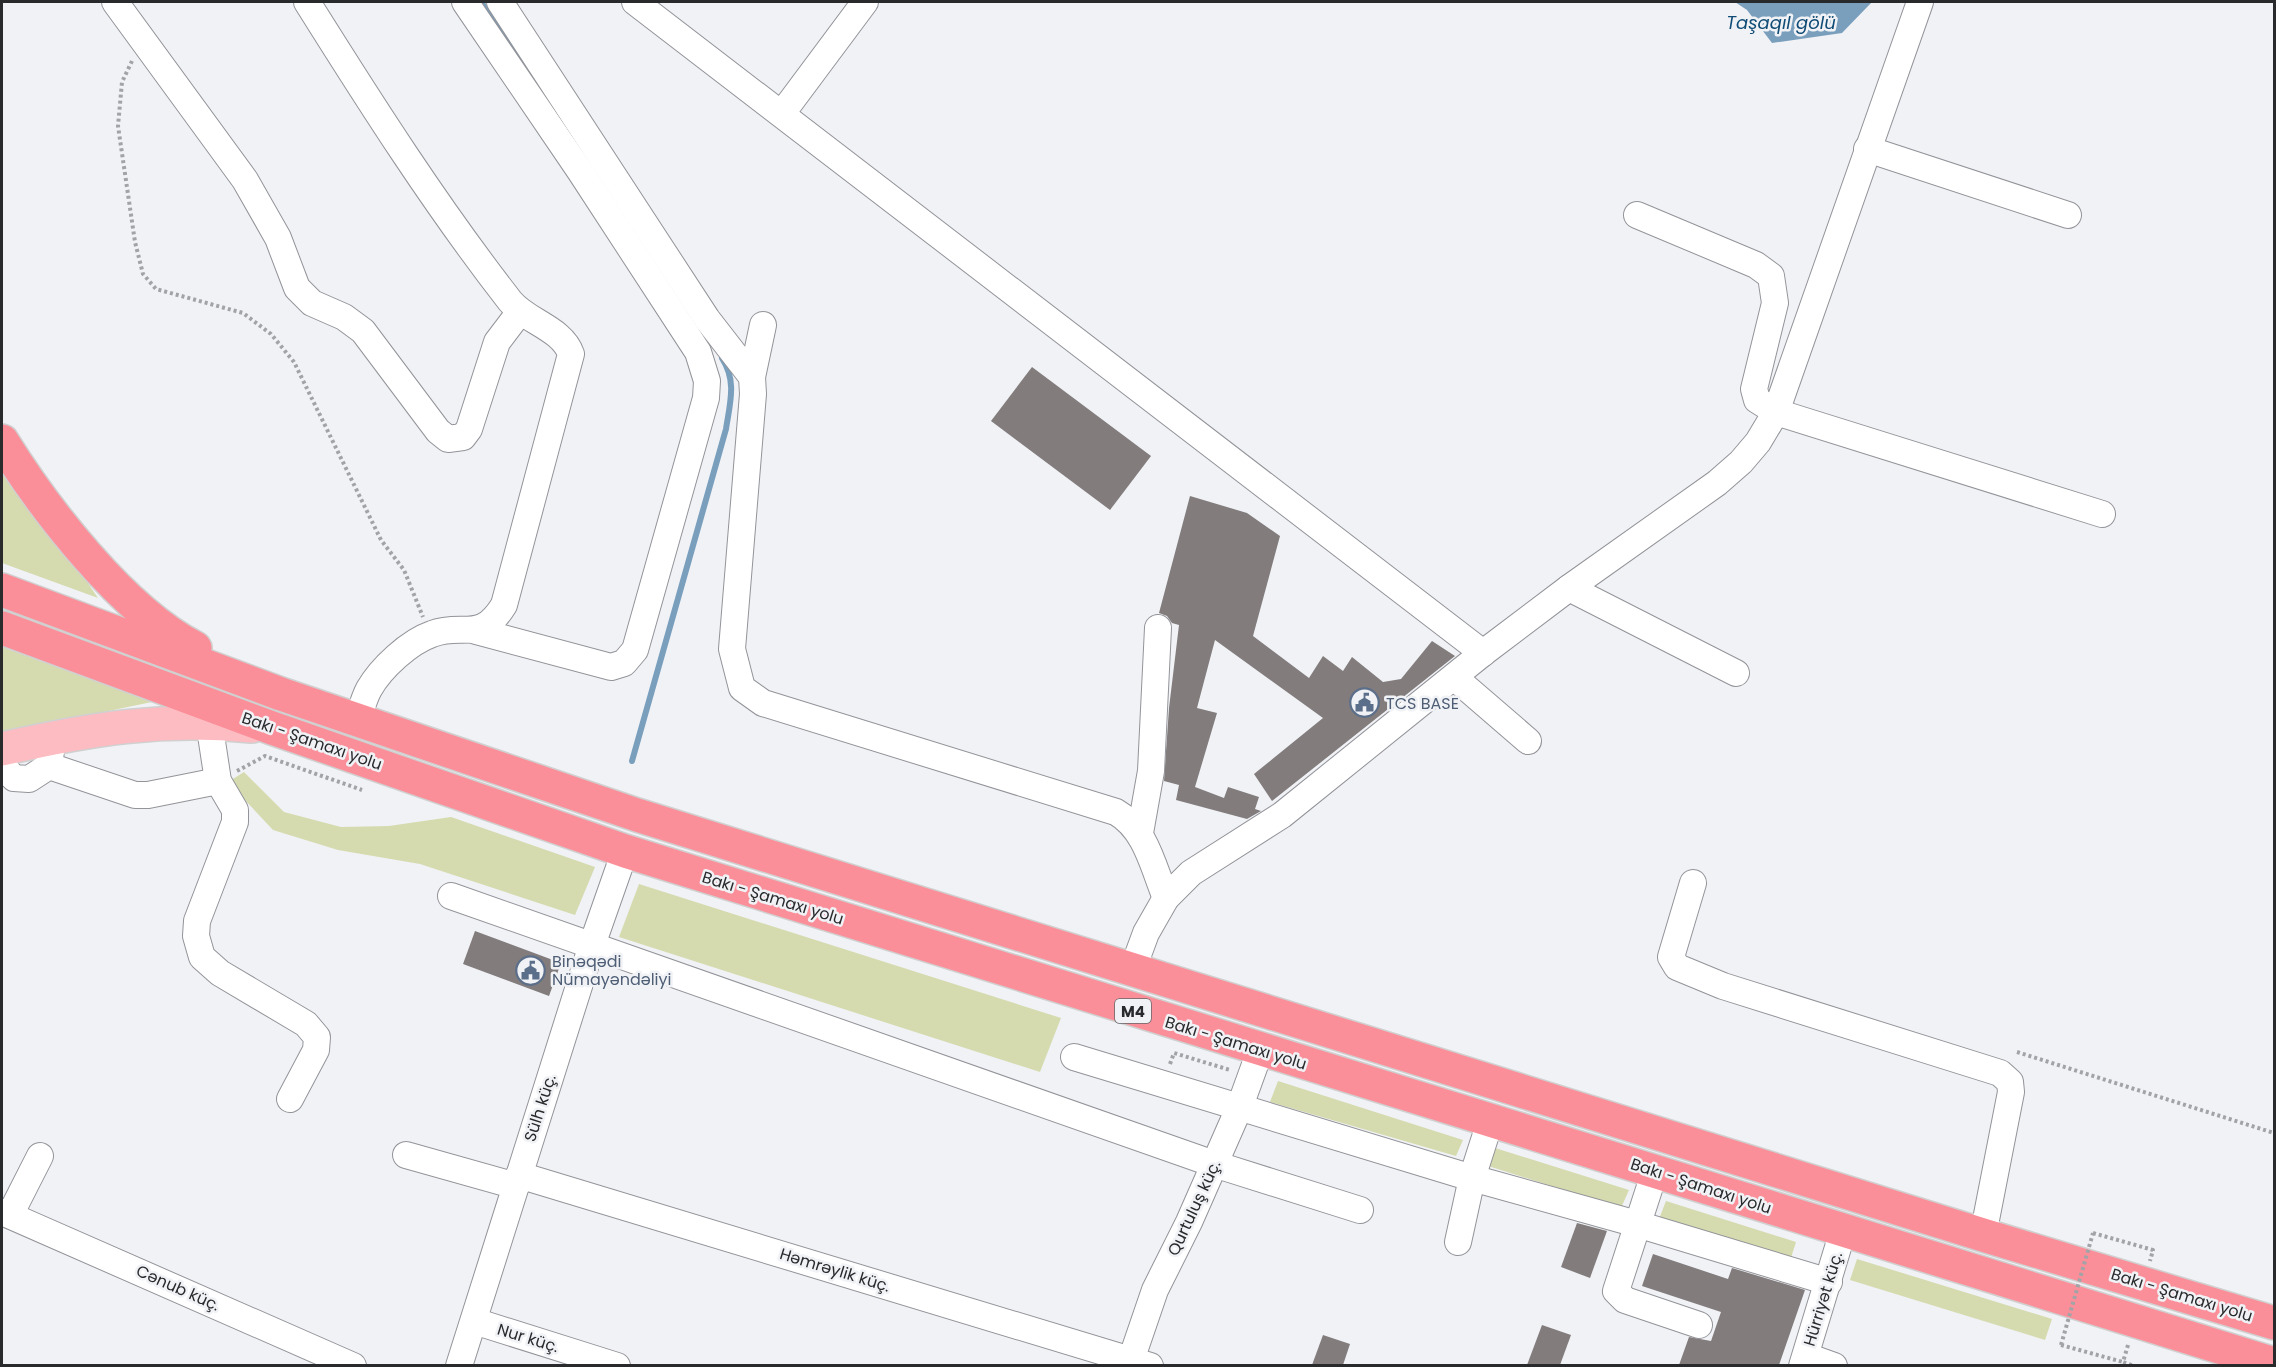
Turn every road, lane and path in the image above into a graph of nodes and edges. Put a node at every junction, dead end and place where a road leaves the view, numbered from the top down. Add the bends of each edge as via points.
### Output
1 (115, 2) edge
2 (307, 2) edge
3 (465, 2) edge
4 (500, 2) edge
5 (635, 2) edge
6 (865, 2) edge
7 (1920, 2) edge
8 (142, 39) junction
9 (783, 112) junction
10 (1867, 149) junction
11 (1637, 215) dead end
12 (2068, 215) dead end
13 (519, 313) junction
14 (763, 325) dead end
15 (719, 336) junction
16 (698, 352) junction
17 (752, 377) junction
18 (1776, 412) junction
19 (2, 441) edge
20 (2102, 514) dead end
21 (1569, 588) junction
22 (2, 590) edge
23 (2, 628) edge
24 (1158, 628) dead end
25 (476, 632) junction
26 (430, 634) junction
27 (1483, 653) junction
28 (1736, 673) dead end
29 (1455, 678) junction
30 (281, 694) junction
31 (358, 719) junction
32 (209, 722) junction
33 (272, 728) junction
34 (1528, 741) dead end
35 (2, 749) edge
36 (51, 752) junction
37 (2, 766) edge
38 (218, 780) junction
39 (362, 790) dead end
40 (1140, 832) junction
41 (625, 852) junction
42 (1693, 883) dead end
43 (451, 896) dead end
44 (1166, 898) junction
45 (592, 945) junction
46 (1132, 971) junction
47 (2017, 1053) dead end
48 (1074, 1057) dead end
49 (1255, 1064) junction
50 (1163, 1083) junction
51 (290, 1099) dead end
52 (1240, 1106) junction
53 (1490, 1122) junction
54 (2274, 1133) edge
55 (406, 1155) dead end
56 (40, 1156) dead end
57 (1214, 1164) junction
58 (1655, 1171) junction
59 (1472, 1178) junction
60 (517, 1181) junction
61 (1360, 1210) dead end
62 (6, 1214) edge
63 (1636, 1224) junction
64 (1843, 1231) junction
65 (1983, 1235) junction
66 (1458, 1242) dead end
67 (2154, 1250) dead end
68 (1829, 1282) junction
69 (474, 1321) junction
70 (2274, 1323) edge
71 (1699, 1325) dead end
72 (1804, 1360) edge
73 (2123, 1362) dead end
74 (1137, 1363) edge
75 (2269, 1364) edge
76 (353, 1365) edge
77 (459, 1365) edge
78 (617, 1365) edge
79 (1834, 1365) edge

1 - 8 street
2 - 13 street via 427,189
3 - 16 street
4 - 15 street
5 - 9 street
6 - 9 street
7 - 10 street
8 - 13 street via 245,180 278,238 297,288 312,303 344,317 363,331 448,439 463,437 469,429 497,342
8 - 26 path via 122,82 118,126 143,274 156,289 243,313 271,334 294,363 381,540 404,570
9 - 27 street
10 - 12 street
10 - 18 street
11 - 18 street via 1756,265 1771,276 1775,303 1754,389 1757,400
13 - 25 street via 557,335 571,354 504,605 496,618
14 - 17 street
15 - 16 street
15 - 17 street
16 - 25 street via 707,381 706,398 635,650 624,663 611,667
17 - 40 street via 732,649 742,688 763,703 1116,812
18 - 20 street
18 - 21 street via 1758,442 1717,483
19 - 30 highway via 30,486 126,598 178,639
21 - 27 street
21 - 28 street
22 - 30 highway, Bakı - Şamaxı yolu / M4
23 - 33 highway, Bakı - Şamaxı yolu / M4
24 - 40 street via 1151,771
25 - 26 street via 449,629
26 - 31 street via 411,645 369,689
27 - 29 street
29 - 34 street
29 - 44 street via 1282,814 1191,873
30 - 31 highway, Bakı - Şamaxı yolu / M4
31 - 46 highway, Bakı - Şamaxı yolu / M4 via 637,815
32 - 33 main road
32 - 36 main road via 150,722 84,730
32 - 38 street
33 - 41 highway, Bakı - Şamaxı yolu / M4
35 - 36 main road
36 - 37 street via 29,779 14,778
36 - 38 street via 135,795
38 - 39 path via 265,756
38 - 51 street via 235,810 235,822 197,921 196,936 202,957 219,973 306,1024 317,1037 316,1050
40 - 44 street
41 - 45 street, Sülh küç.
41 - 49 highway, Bakı - Şamaxı yolu / M4
42 - 65 street via 1671,957 1677,968 2000,1074 2010,1082
43 - 45 street
44 - 46 street via 1146,933
45 - 57 street
45 - 60 street, Sülh küç.
46 - 65 highway, Bakı - Şamaxı yolu / M4
47 - 54 path
48 - 50 street
49 - 50 path via 1174,1053
49 - 52 street, Qurtuluş küç.
49 - 53 highway, Bakı - Şamaxı yolu / M4
50 - 52 street
52 - 57 street, Qurtuluş küç.
52 - 59 street
53 - 58 highway, Bakı - Şamaxı yolu / M4
53 - 59 street
55 - 60 street, Həmrəylik küç.
56 - 62 street
57 - 61 street
57 - 74 street, Qurtuluş küç. via 1155,1290
58 - 63 street
58 - 64 highway, Bakı - Şamaxı yolu / M4
59 - 63 street
59 - 66 street
60 - 69 street, Sülh küç.
60 - 74 street, Həmrəylik küç.
62 - 76 street, Cənub küç.
63 - 68 street
63 - 71 street via 1616,1291 1625,1300
64 - 68 street, Hürriyət küç.
64 - 75 highway, Bakı - Şamaxı yolu / M4
65 - 70 highway, Bakı - Şamaxı yolu / M4
67 - 73 path, bridge via 2093,1233 2061,1345
68 - 72 street, Hürriyət küç.
69 - 77 street, Sülh küç.
69 - 78 street, Nur küç.
72 - 79 street

